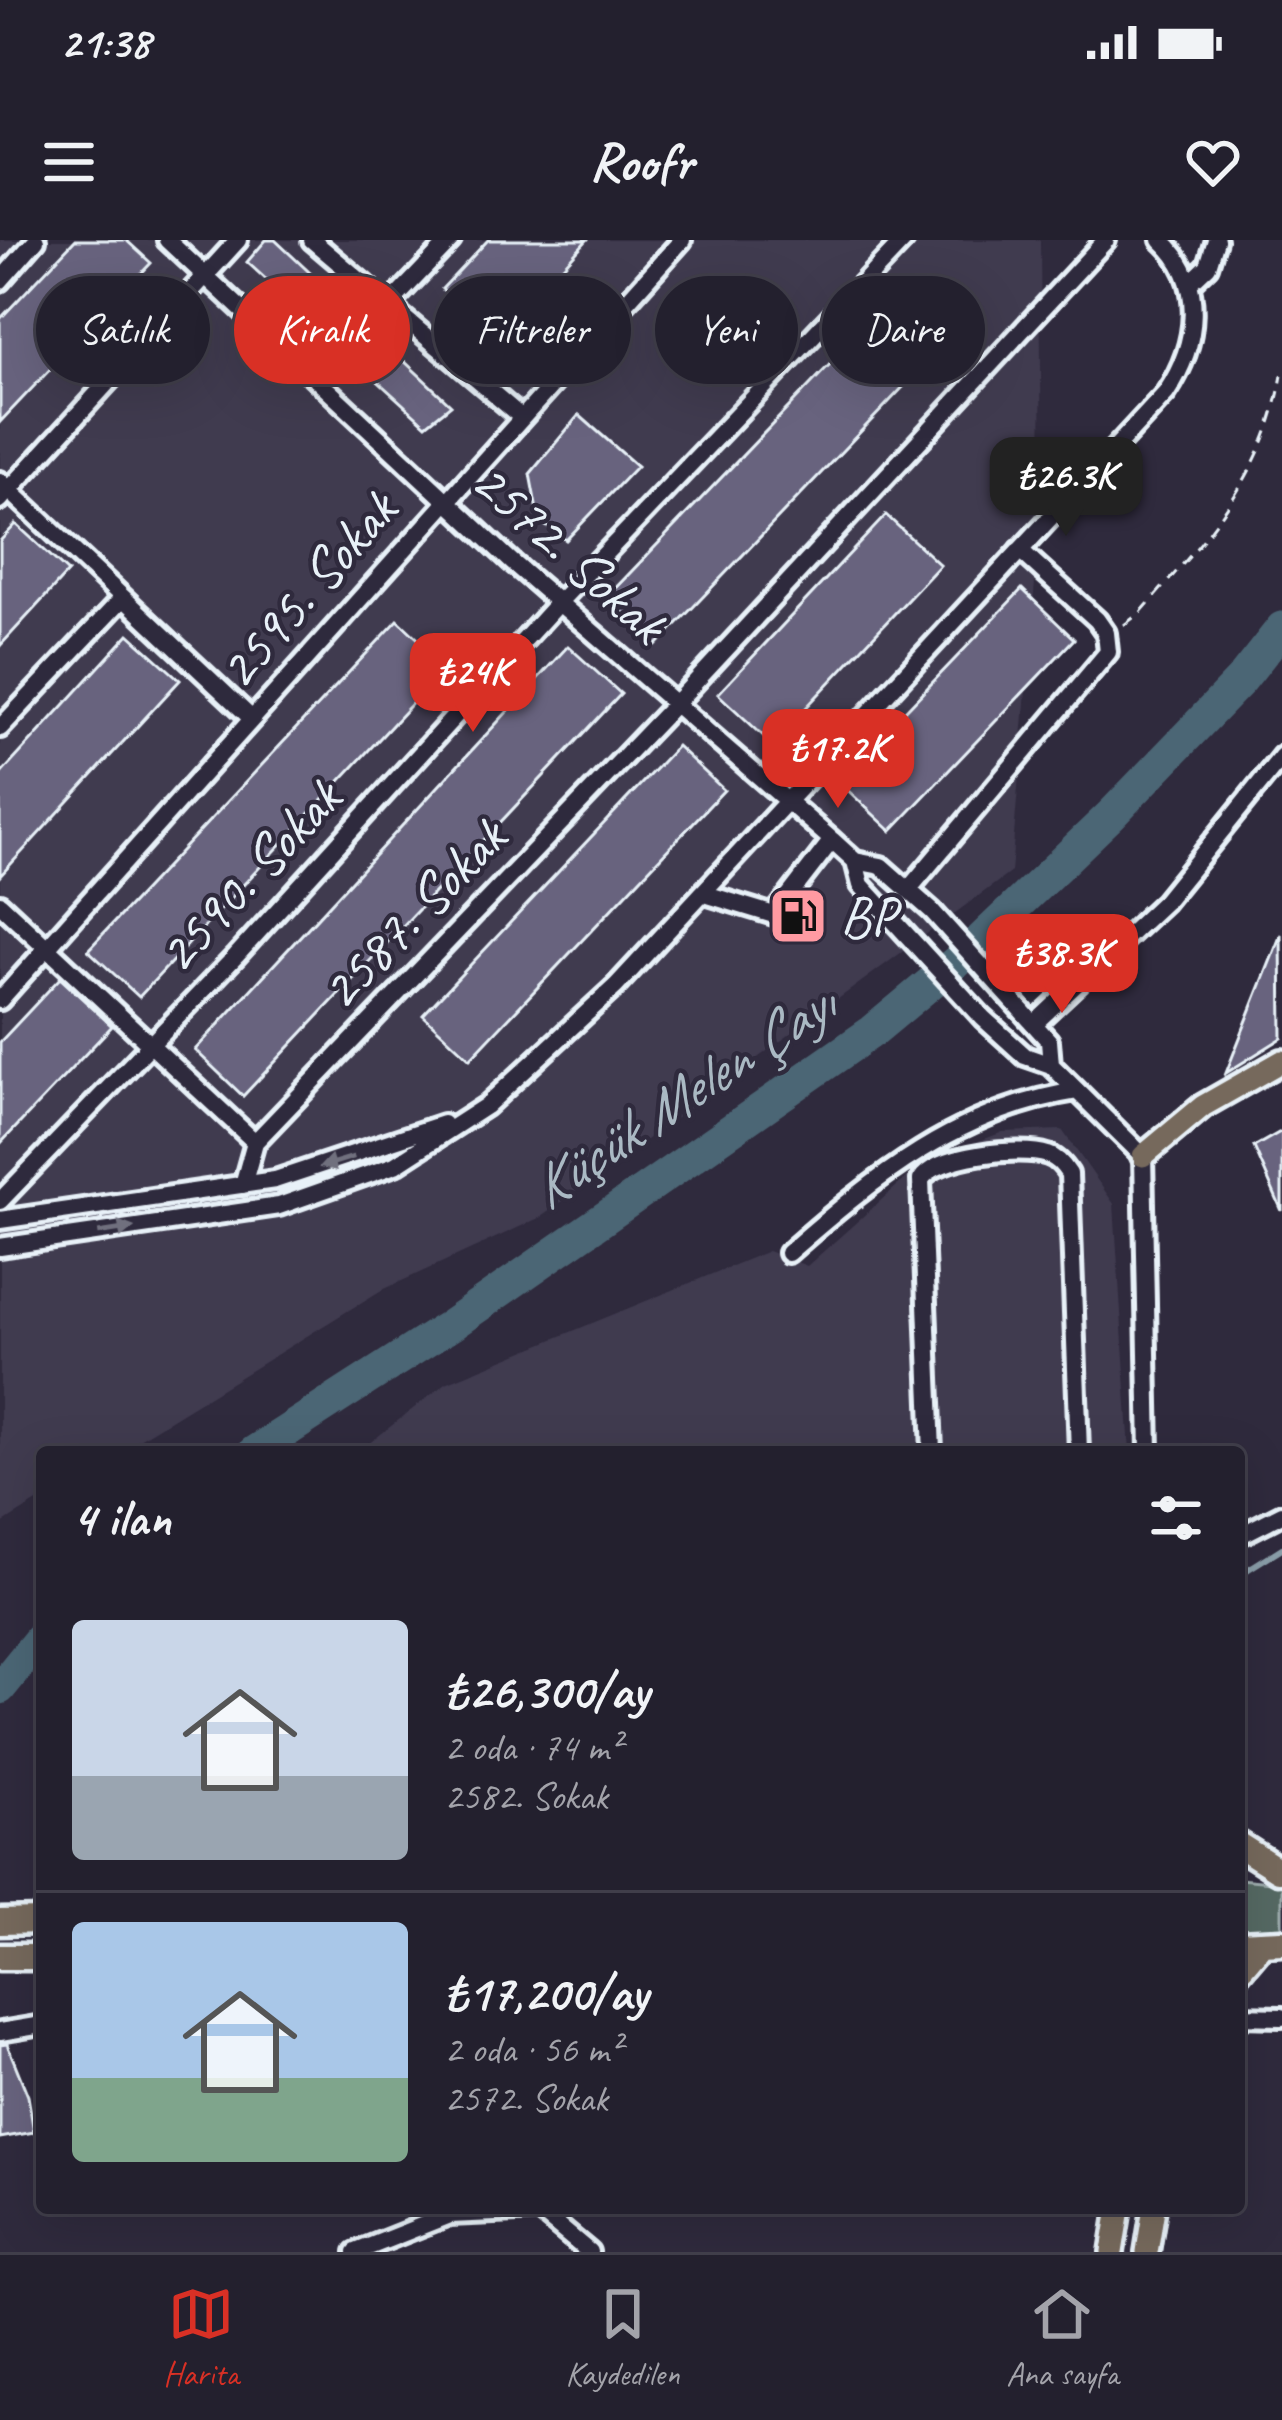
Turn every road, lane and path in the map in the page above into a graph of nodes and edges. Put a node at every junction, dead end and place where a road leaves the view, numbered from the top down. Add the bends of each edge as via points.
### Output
1 (36, 240) edge
2 (167, 240) edge
3 (238, 240) edge
4 (312, 240) edge
5 (451, 240) edge
6 (682, 240) edge
7 (904, 240) edge
8 (1106, 240) edge
9 (1161, 240) edge
10 (1216, 240) edge
11 (206, 276) joint
12 (355, 276) edge
13 (210, 280) edge
14 (0, 281) edge
15 (410, 283) edge
16 (1190, 283) junction
17 (410, 323) edge
18 (1282, 376) edge
19 (104, 384) edge
20 (520, 417) junction
21 (3, 490) edge
22 (445, 500) junction
23 (1020, 550) junction
24 (121, 600) junction
25 (558, 603) junction
26 (1106, 633) junction
27 (674, 705) junction
28 (252, 718) junction
29 (0, 728) edge
30 (1282, 756) edge
31 (785, 803) junction
32 (832, 840) junction
33 (855, 862) junction
34 (908, 890) junction
35 (702, 893) junction
36 (0, 904) edge
37 (48, 948) junction
38 (0, 1000) edge
39 (1034, 1024) junction
40 (152, 1045) junction
41 (1282, 1061) edge
42 (1051, 1065) junction
43 (1077, 1091) junction
44 (485, 1106) junction
45 (255, 1142) junction
46 (1143, 1156) junction
47 (243, 1185) junction
48 (0, 1201) edge
49 (0, 1220) edge
50 (0, 1247) edge
51 (788, 1253) dead end
52 (932, 1446) edge
53 (1079, 1446) edge
54 (1149, 1446) edge
55 (1282, 1514) edge
56 (1245, 1533) edge
57 (1245, 1849) edge
58 (1245, 1869) edge
59 (1280, 1870) edge
60 (36, 1921) edge
61 (0, 1922) edge
62 (36, 1957) edge
63 (0, 1958) edge
64 (1245, 2016) edge
65 (1282, 2018) edge
66 (36, 2026) edge
67 (0, 2032) edge
68 (472, 2214) edge
69 (544, 2214) edge
70 (1118, 2214) edge
71 (1153, 2214) edge
72 (356, 2252) edge
73 (589, 2252) edge
74 (1112, 2252) edge
75 (1147, 2252) edge

1 - 14 street
2 - 11 street, 2572. Sokak
3 - 11 street
4 - 12 street
5 - 15 street
6 - 20 street, 2595. Sokak
7 - 25 street, 2590. Sokak
8 - 27 street, 2587. Sokak
9 - 16 street
10 - 16 street via 1208,266
13 - 22 street, 2572. Sokak
16 - 23 street via 1191,335 1175,380
17 - 20 street
18 - 26 path via 1268,437 1228,512 1141,612
19 - 21 street
20 - 22 street, 2595. Sokak
21 - 24 street
22 - 25 street, 2572. Sokak
22 - 28 street, 2595. Sokak
23 - 26 street
23 - 31 street
24 - 28 street
24 - 29 street
25 - 27 street, 2572. Sokak
25 - 40 street, 2590. Sokak
26 - 34 street via 1108,652
27 - 31 street, 2572. Sokak
27 - 45 street, 2587. Sokak
28 - 37 street, 2595. Sokak
30 - 39 street via 1164,902
31 - 32 street, 2572. Sokak
31 - 35 street
32 - 33 street, 2572. Sokak
32 - 35 street via 774,915
33 - 34 street via 881,866
33 - 42 street, 2572. Sokak via 861,885 983,1018 1025,1056
34 - 39 street
35 - 44 street via 616,986
36 - 37 street
37 - 38 street, 2595. Sokak
37 - 40 street
39 - 42 street via 1049,1041
40 - 45 street
40 - 48 street, 2590. Sokak
41 - 46 main road via 1203,1106
42 - 43 street
43 - 46 street
43 - 51 street via 947,1131 858,1191
44 -> 47 street via 396,1144
50 -> 44 street via 279,1205 395,1165
45 - 47 street, 2587. Sokak
46 - 54 street
47 - 49 street
52 - 53 street via 921,1180 945,1160 1042,1153 1069,1174
55 - 56 street
57 - 59 highway
58 - 59 highway
60 - 61 highway
62 - 63 highway
64 - 65 street
66 - 67 street
68 - 72 street via 449,2215
69 - 73 street
70 - 74 main road
71 - 75 main road

